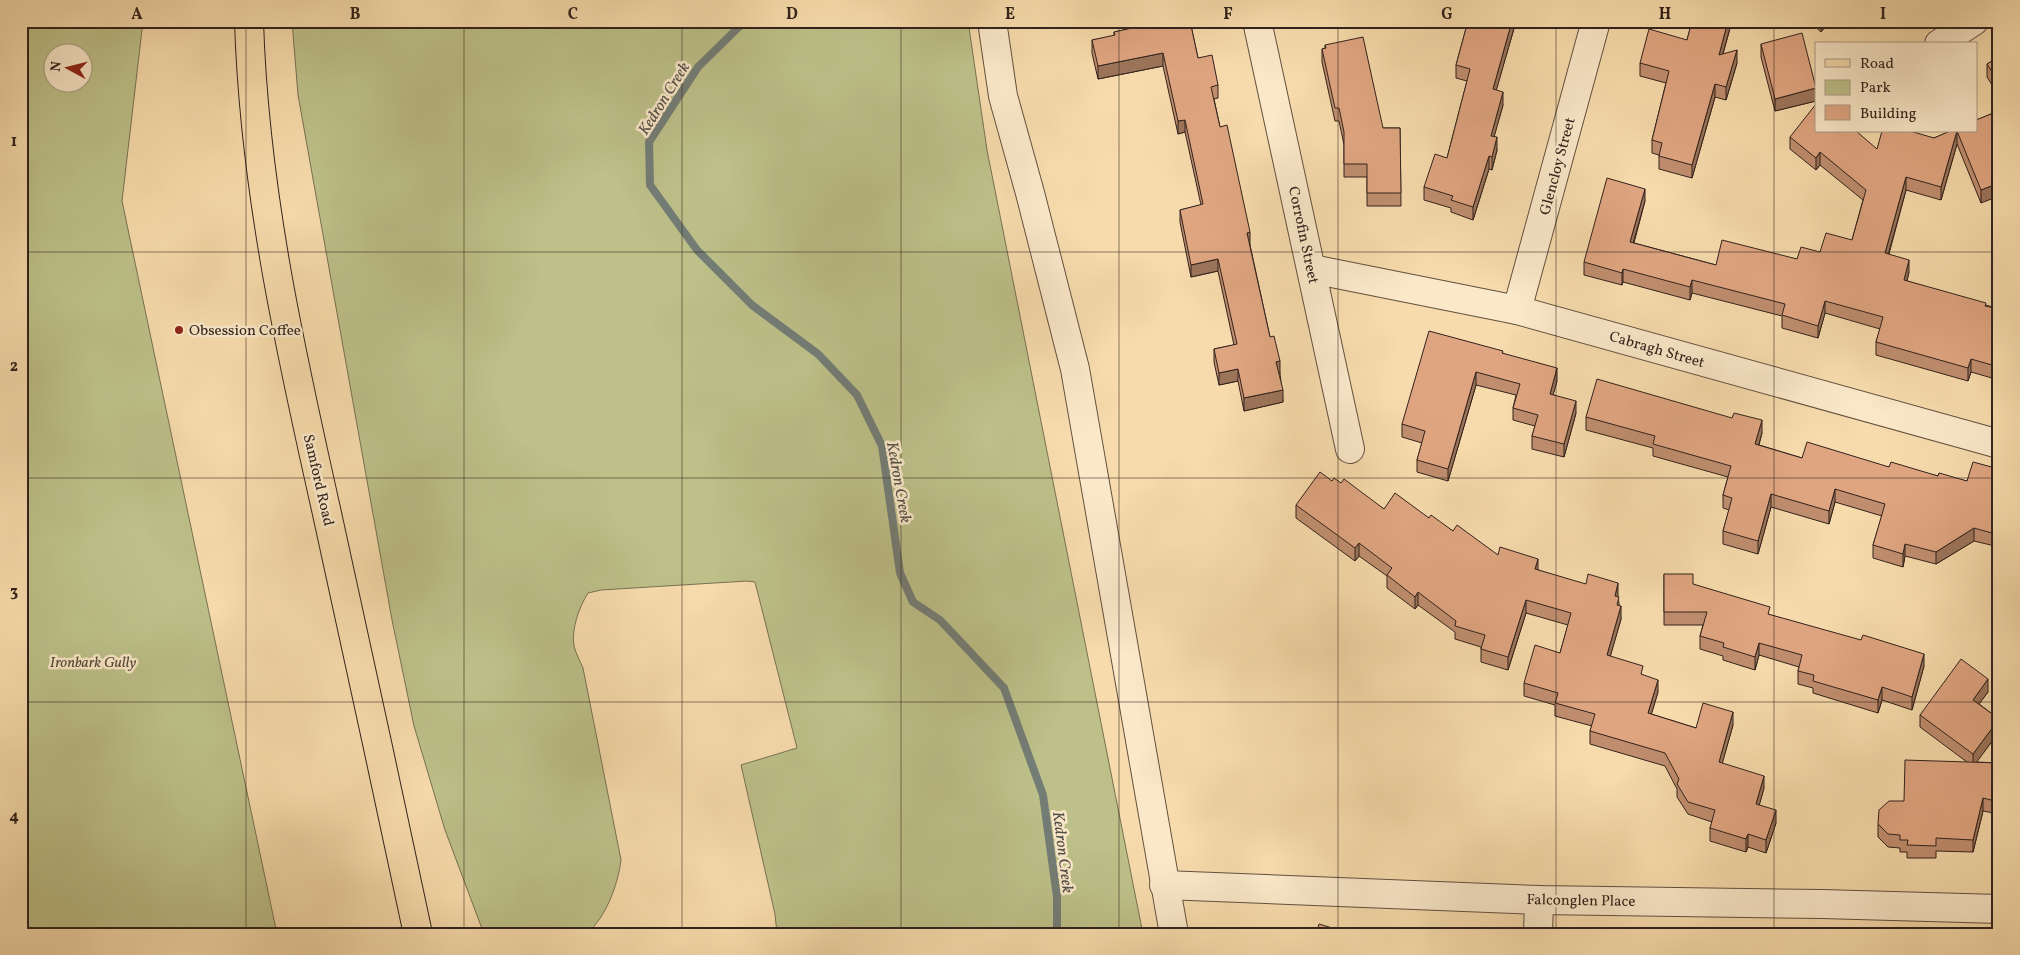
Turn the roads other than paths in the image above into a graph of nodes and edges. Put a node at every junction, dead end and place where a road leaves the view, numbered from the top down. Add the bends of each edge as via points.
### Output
1 (250, 21) edge
2 (992, 21) edge
3 (1257, 21) edge
4 (1596, 21) edge
5 (1974, 21) edge
6 (1942, 42) edge
7 (1312, 269) junction
8 (1517, 310) junction
9 (1999, 444) edge
10 (1350, 449) dead end
11 (1164, 884) junction
12 (1539, 900) junction
13 (1999, 909) edge
14 (418, 934) edge
15 (1174, 934) edge
16 (1538, 934) edge

1 - 14 main road, Samford Road via 262,181 295,371
2 - 11 street via 1003,96 1075,369
3 - 7 street, Corrofin Street
4 - 8 street, Glencloy Street
5 - 6 street
7 - 8 street, Cabragh Street
7 - 10 street, Corrofin Street
8 - 9 street, Cabragh Street
11 - 12 street, Falconglen Place
11 - 15 street
12 - 13 street, Falconglen Place
12 - 16 street

